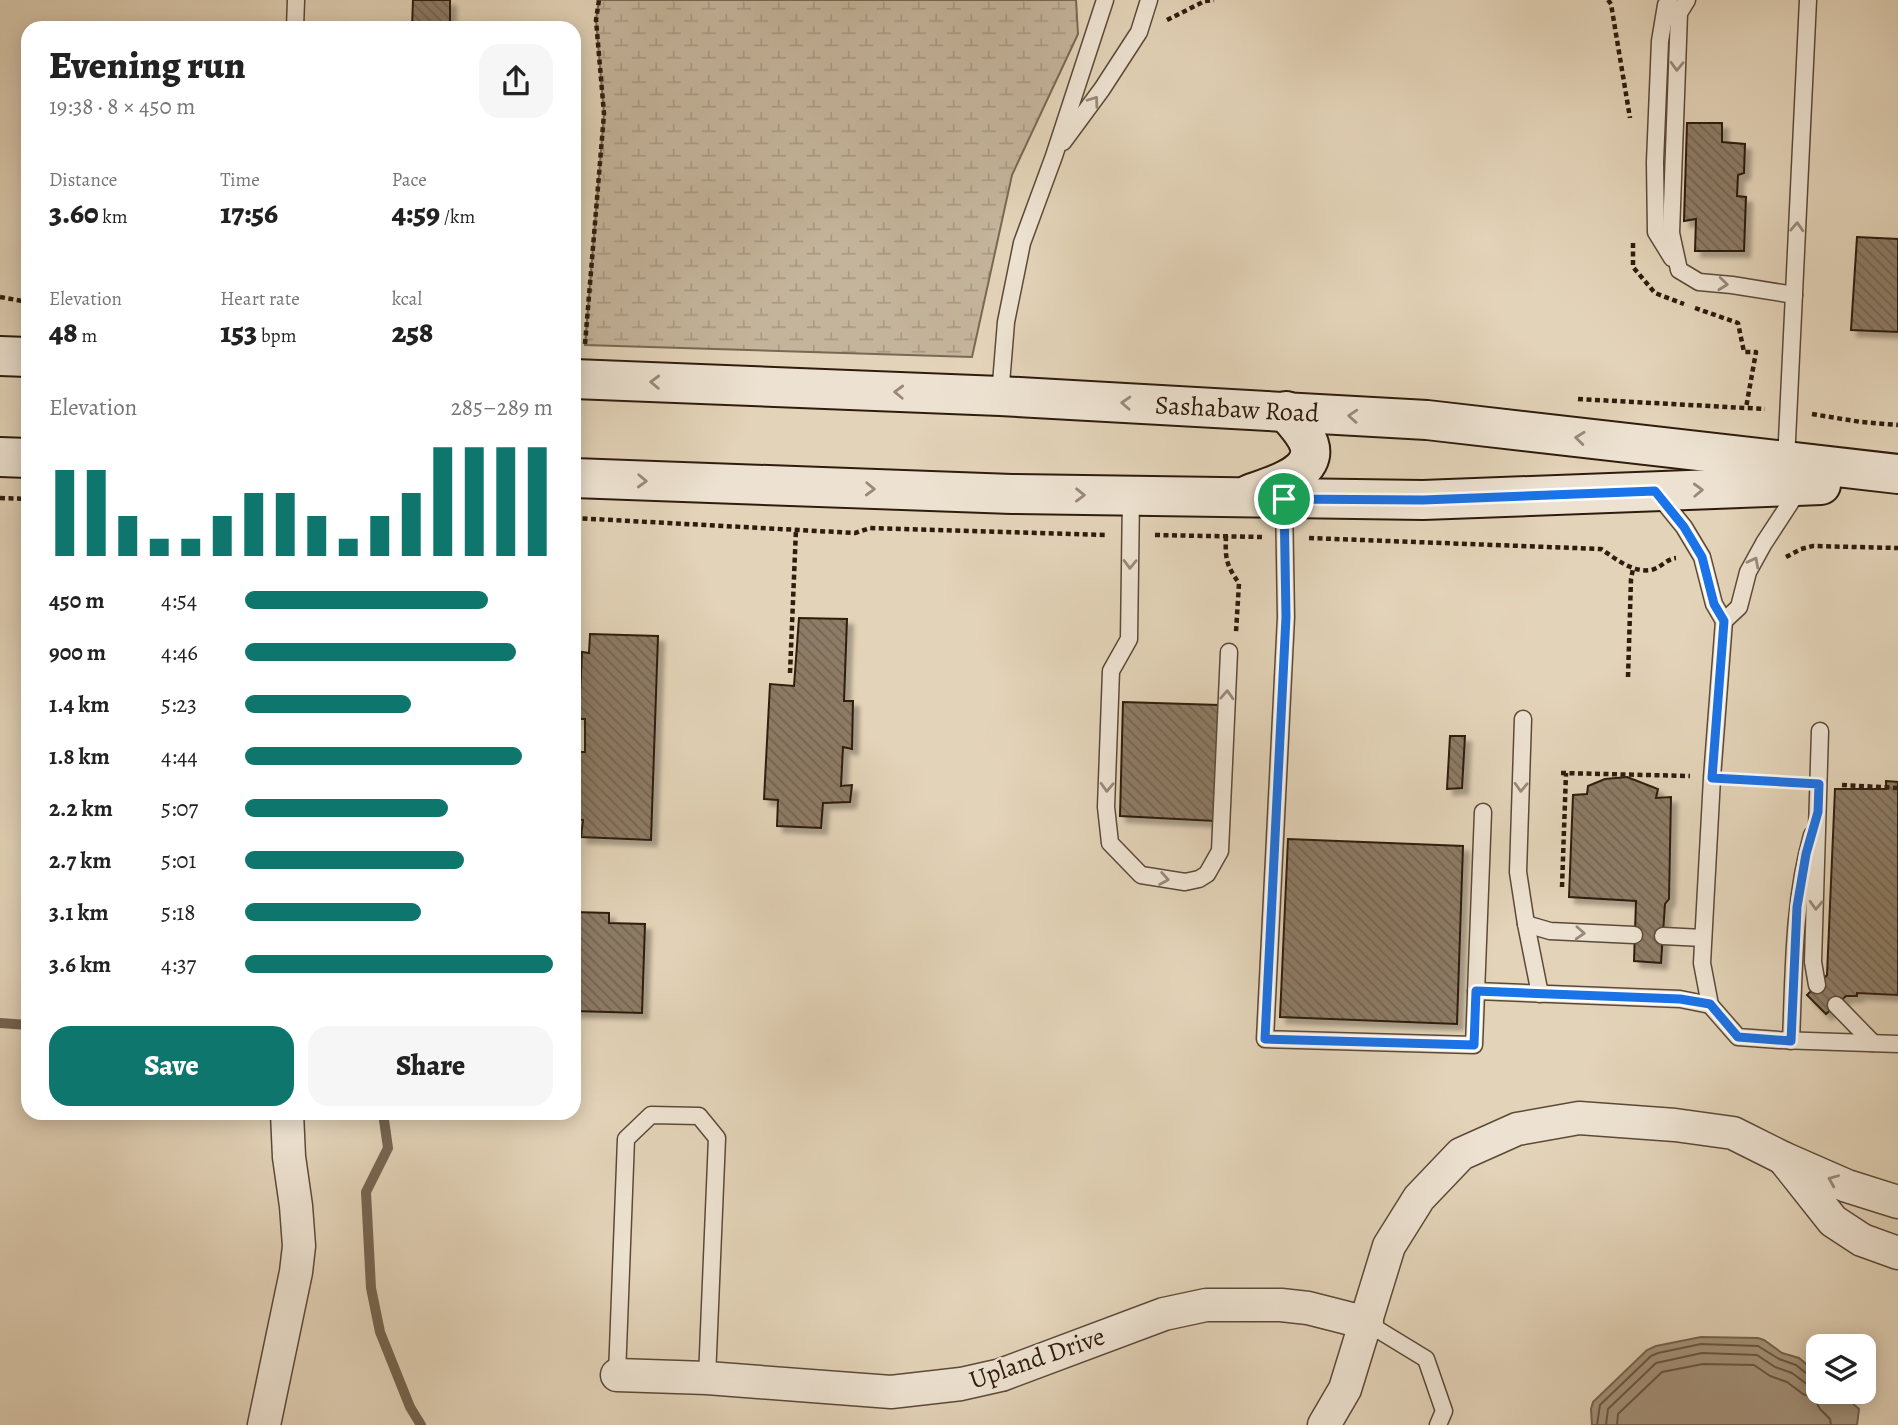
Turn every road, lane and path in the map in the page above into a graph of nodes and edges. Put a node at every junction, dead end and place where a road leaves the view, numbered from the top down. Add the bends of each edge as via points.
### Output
1 (296, 0) edge
2 (599, 0) edge
3 (1105, 0) edge
4 (1149, 0) edge
5 (1669, 0) edge
6 (1687, 0) edge
7 (1808, 0) edge
8 (295, 21) edge
9 (1054, 156) junction
10 (1679, 270) junction
11 (1794, 295) junction
12 (0, 297) edge
13 (21, 301) edge
14 (581, 352) edge
15 (0, 356) edge
16 (21, 357) edge
17 (581, 362) edge
18 (1000, 396) junction
19 (1789, 410) junction
20 (1286, 411) junction
21 (1898, 425) edge
22 (1794, 473) junction
23 (1898, 474) edge
24 (581, 478) edge
25 (1898, 481) edge
26 (1655, 491) junction
27 (1131, 496) junction
28 (0, 498) edge
29 (1238, 498) junction
30 (21, 499) edge
31 (1284, 499) junction
32 (581, 518) edge
33 (796, 529) junction
34 (1130, 535) junction
35 (1226, 536) junction
36 (1285, 538) junction
37 (1898, 548) edge
38 (1702, 557) junction
39 (1756, 558) junction
40 (1633, 569) junction
41 (1724, 621) junction
42 (1236, 633) dead end
43 (1229, 652) dead end
44 (790, 673) dead end
45 (1628, 677) dead end
46 (1523, 719) dead end
47 (1820, 731) dead end
48 (1624, 767) dead end
49 (1624, 774) junction
50 (1712, 778) junction
51 (1819, 784) junction
52 (1898, 788) edge
53 (1483, 812) dead end
54 (1818, 812) junction
55 (1562, 887) dead end
56 (1526, 924) junction
57 (1634, 935) dead end
58 (1663, 936) dead end
59 (1703, 938) junction
60 (1816, 985) dead end
61 (1476, 991) junction
62 (1540, 994) junction
63 (1710, 1004) junction
64 (1836, 1005) dead end
65 (1791, 1041) junction
66 (1873, 1043) junction
67 (1898, 1044) edge
68 (288, 1120) edge
69 (1783, 1158) junction
70 (1898, 1202) edge
71 (1898, 1253) edge
72 (1367, 1323) junction
73 (617, 1375) joint
74 (706, 1378) junction
75 (264, 1425) edge
76 (1324, 1425) edge
77 (1438, 1425) edge

1 - 8 lane
2 - 14 path via 596,20 604,114
3 - 9 lane
9 -> 4 lane via 1139,32
5 - 10 lane via 1660,41 1656,232
6 -> 10 lane via 1679,13 1671,219
11 -> 7 lane
9 - 18 lane via 1021,243 1006,322
10 -> 11 lane via 1699,282
11 - 19 lane
12 - 13 path
15 - 16 main road
18 -> 17 main road, Sashabaw Road
20 -> 18 main road, Sashabaw Road
19 - 21 path
19 - 22 lane
22 -> 20 main road, Sashabaw Road via 1427,421
20 - 29 main road via 1308,444 1306,464 1285,481
22 - 23 main road, Sashabaw Road
22 - 25 main road, Sashabaw Road
26 -> 22 main road, Sashabaw Road
22 - 39 lane
24 -> 27 main road, Sashabaw Road
26 - 31 main road, Sashabaw Road via 1423,500
26 - 38 lane
27 - 29 main road, Sashabaw Road
27 - 34 lane
28 - 30 path
29 - 31 main road, Sashabaw Road
31 - 36 lane
32 - 33 path
33 - 34 path
33 - 44 path
34 - 35 path
34 -> 43 lane via 1129,639 1111,671 1106,807 1110,843 1141,874 1185,882 1199,879 1220,851
35 - 36 path
35 - 42 path via 1225,558 1239,583
36 - 40 path via 1601,549
36 - 61 lane via 1286,617 1265,1039 1474,1045
37 - 39 path via 1813,546 1783,558
38 - 40 path via 1671,558 1650,570
38 - 41 lane via 1714,604
41 -> 39 lane via 1739,607
40 - 45 path
41 - 50 lane
46 -> 56 lane via 1518,872
47 - 51 lane
48 - 49 path
49 - 50 path
49 - 55 path via 1564,773
50 - 51 path
50 - 59 lane
51 - 52 path
51 - 54 lane
53 - 61 lane
54 -> 60 lane
54 - 65 lane via 1797,907
56 -> 57 lane via 1550,931
56 - 62 lane
58 - 59 lane
59 - 63 lane via 1702,963
61 - 62 lane
62 - 63 lane
63 - 65 lane via 1738,1037
64 - 66 lane
65 - 66 lane
66 - 67 lane
68 - 75 street via 299,1246
70 -> 69 street
69 - 71 street via 1833,1221 1862,1240
69 - 72 street via 1733,1133 1675,1125 1578,1118 1517,1129 1461,1154 1419,1198 1390,1246
72 - 74 street, Upland Drive via 1308,1308 1206,1305 1164,1314 1001,1375 961,1384 891,1392
72 - 76 street via 1345,1389
72 - 77 lane via 1426,1359 1444,1411
73 - 74 street, Upland Drive
73 - 74 lane via 626,1139 651,1115 699,1116 717,1138

